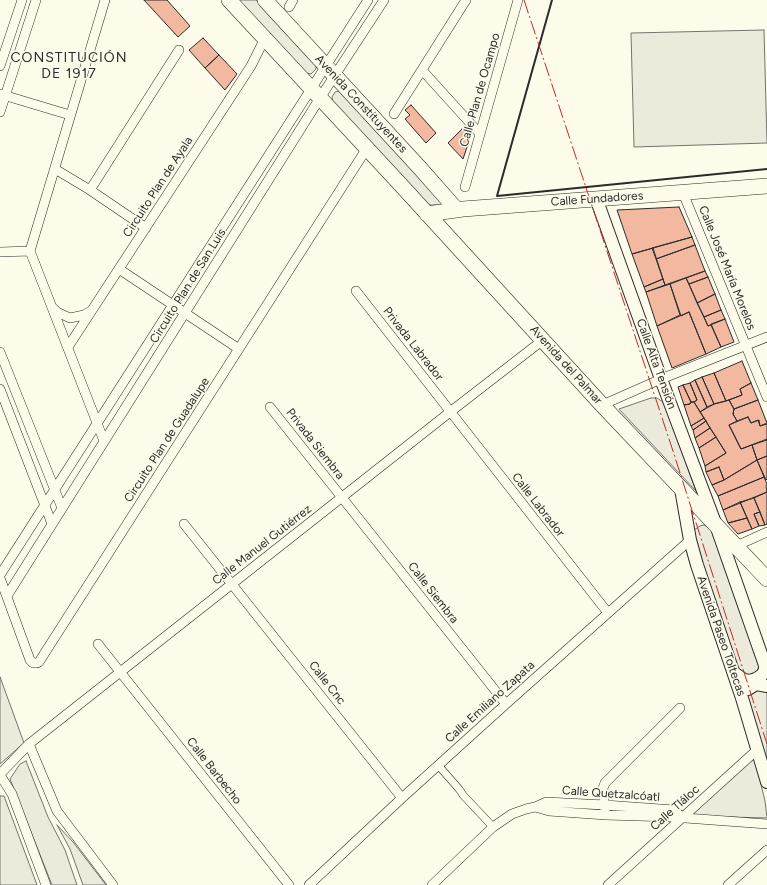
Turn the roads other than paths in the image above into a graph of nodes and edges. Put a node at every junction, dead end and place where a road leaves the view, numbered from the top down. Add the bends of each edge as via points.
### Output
1 (22, 0) edge
2 (36, 0) edge
3 (105, 0) edge
4 (229, 0) edge
5 (265, 0) edge
6 (368, 0) edge
7 (384, 0) edge
8 (466, 0) edge
9 (517, 1) edge
10 (265, 38) junction
11 (179, 50) dead end
12 (0, 66) edge
13 (330, 70) junction
14 (422, 70) junction
15 (316, 93) junction
16 (2, 95) edge
17 (0, 112) edge
18 (394, 114) dead end
19 (70, 115) junction
20 (480, 134) junction
21 (367, 148) junction
22 (54, 169) junction
23 (767, 186) edge
24 (465, 187) dead end
25 (90, 190) junction
26 (683, 193) junction
27 (596, 198) junction
28 (457, 210) junction
29 (427, 214) junction
30 (146, 228) junction
31 (30, 251) junction
32 (0, 252) edge
33 (119, 269) junction
34 (356, 291) dead end
35 (51, 305) junction
36 (173, 305) junction
37 (91, 311) junction
38 (185, 313) junction
39 (767, 337) edge
40 (543, 340) junction
41 (746, 345) junction
42 (68, 347) junction
43 (239, 349) junction
44 (0, 352) edge
45 (661, 379) junction
46 (0, 389) edge
47 (767, 396) edge
48 (602, 405) junction
49 (270, 407) dead end
50 (450, 412) junction
51 (97, 422) junction
52 (104, 441) junction
53 (681, 489) junction
54 (54, 490) junction
55 (342, 497) junction
56 (45, 504) junction
57 (62, 508) junction
58 (52, 524) junction
59 (184, 524) dead end
60 (717, 528) junction
61 (767, 532) edge
62 (690, 540) junction
63 (736, 546) junction
64 (0, 575) edge
65 (0, 578) edge
66 (767, 579) edge
67 (232, 584) junction
68 (7, 596) junction
69 (608, 613) junction
70 (98, 644) dead end
71 (766, 667) edge
72 (120, 672) junction
73 (734, 673) junction
74 (767, 686) edge
75 (742, 698) junction
76 (506, 704) junction
77 (680, 708) dead end
78 (29, 744) junction
79 (758, 749) junction
80 (438, 765) junction
81 (0, 775) edge
82 (767, 782) edge
83 (402, 798) junction
84 (605, 804) junction
85 (535, 807) junction
86 (606, 815) junction
87 (683, 818) junction
88 (767, 824) edge
89 (493, 827) junction
90 (767, 850) edge
91 (46, 885) edge
92 (114, 885) edge
93 (289, 885) edge
94 (309, 885) edge
95 (432, 885) edge
96 (608, 885) edge
97 (728, 885) edge

1 - 12 street
2 - 16 street
3 - 19 street
4 - 10 main road
5 - 13 main road, Avenida Constituyentes
6 - 13 street
7 - 13 street
8 - 14 street
9 - 20 street, Calle Plan de Ocampo
10 - 15 main road
10 - 30 street, Circuito Plan de Ayala via 251,66
11 - 25 street
13 - 15 street, Circuito Plan de San Luis
13 - 15 street, Circuito Plan de San Luis
13 - 28 main road, Avenida Constituyentes
14 - 18 street
14 - 20 street
15 - 21 main road
15 - 36 street, Circuito Plan de San Luis
15 - 38 street, Circuito Plan de San Luis
16 - 17 street
16 - 19 street
19 - 22 street
20 - 24 street, Calle Plan de Ocampo
21 - 29 main road, Avenida del Palmar
21 - 43 street, Circuito Plan de Guadalupe
22 - 25 street
22 - 31 street
23 - 26 main road, Calle Fundadores
25 - 30 street
26 - 27 main road, Calle Fundadores
26 - 41 street, Calle José María Morelos
27 - 28 main road, Calle Fundadores
27 - 45 street, Calle Alta Tensión
28 - 29 main road, Calle Fundadores
29 - 40 main road, Avenida del Palmar
30 - 33 street, Circuito Plan de Ayala
31 - 32 street
31 - 35 street
33 - 36 street
33 - 37 street, Circuito Plan de Ayala
34 - 50 street, Privada Labrador
35 - 37 street via 70,318
35 - 42 street
36 - 38 street
36 - 51 street, Circuito Plan de San Luis
37 - 42 street, Circuito Plan de Ayala
38 - 43 street
38 - 52 street, Circuito Plan de San Luis
39 - 41 street
40 - 48 main road, Avenida del Palmar
40 - 50 street, Calle Manuel Gutiérrez
41 - 45 street
41 - 47 street, Calle José María Morelos
42 - 51 street
43 - 68 street, Circuito Plan de Guadalupe via 37,663 30,660
44 - 54 street
45 - 48 street
45 - 60 street, Calle Alta Tensión
46 - 56 street
48 - 53 main road, Avenida del Palmar
49 - 55 street, Privada Siembra
50 - 55 street, Calle Manuel Gutiérrez
50 - 69 street, Calle Labrador
51 - 52 street
51 - 54 street, Circuito Plan de San Luis
52 - 57 street, Circuito Plan de San Luis
53 - 60 main road, Avenida del Palmar
53 - 62 street, Avenida Paseo Toltecas
54 - 56 street, Circuito Plan de San Luis
54 - 57 street
55 - 67 street, Calle Manuel Gutiérrez
55 - 76 street, Calle Siembra
56 - 58 street
56 - 64 street, Circuito Plan de San Luis
57 - 58 street, Circuito Plan de San Luis
58 - 68 street, Circuito Plan de San Luis
59 - 67 street, Calle Cnc
60 - 63 main road, Avenida del Palmar
60 - 71 street
61 - 63 street
62 - 69 street, Calle Emiliano Zapata
62 - 73 street, Avenida Paseo Toltecas
63 - 66 main road, Avenida del Palmar
65 - 68 street, Circuito Plan de Guadalupe
67 - 72 street, Calle Manuel Gutiérrez
67 - 83 street, Calle Cnc
69 - 76 street, Calle Emiliano Zapata
70 - 72 street, Calle Barbecho
71 - 73 street via 762,675 750,681
72 - 78 street, Calle Manuel Gutiérrez
72 - 93 street, Calle Barbecho
73 - 75 street, Avenida Paseo Toltecas
74 - 75 street via 756,684 750,687
75 - 79 street, Avenida Paseo Toltecas
76 - 80 street, Calle Emiliano Zapata
77 - 84 street via 605,783
78 - 81 street, Calle Manuel Gutiérrez
78 - 92 street via 57,811
79 - 82 street, Avenida Paseo Toltecas
79 - 87 street, Calle Tláloc
80 - 83 street, Calle Emiliano Zapata
80 - 89 street
81 - 91 street via 12,794
83 - 94 street, Calle Emiliano Zapata
84 - 85 street, Calle Quetzalcóatl via 546,802
84 - 86 street
84 - 87 street, Calle Quetzalcóatl via 674,810
85 - 86 street, Calle Quetzalcóatl via 549,811
85 - 89 street, Calle Quetzalcóatl via 512,814
86 - 87 street, Calle Quetzalcóatl
87 - 88 street, Calle Quetzalcóatl
87 - 96 street, Calle Tláloc
89 - 95 street, Calle Quetzalcóatl
90 - 97 street

